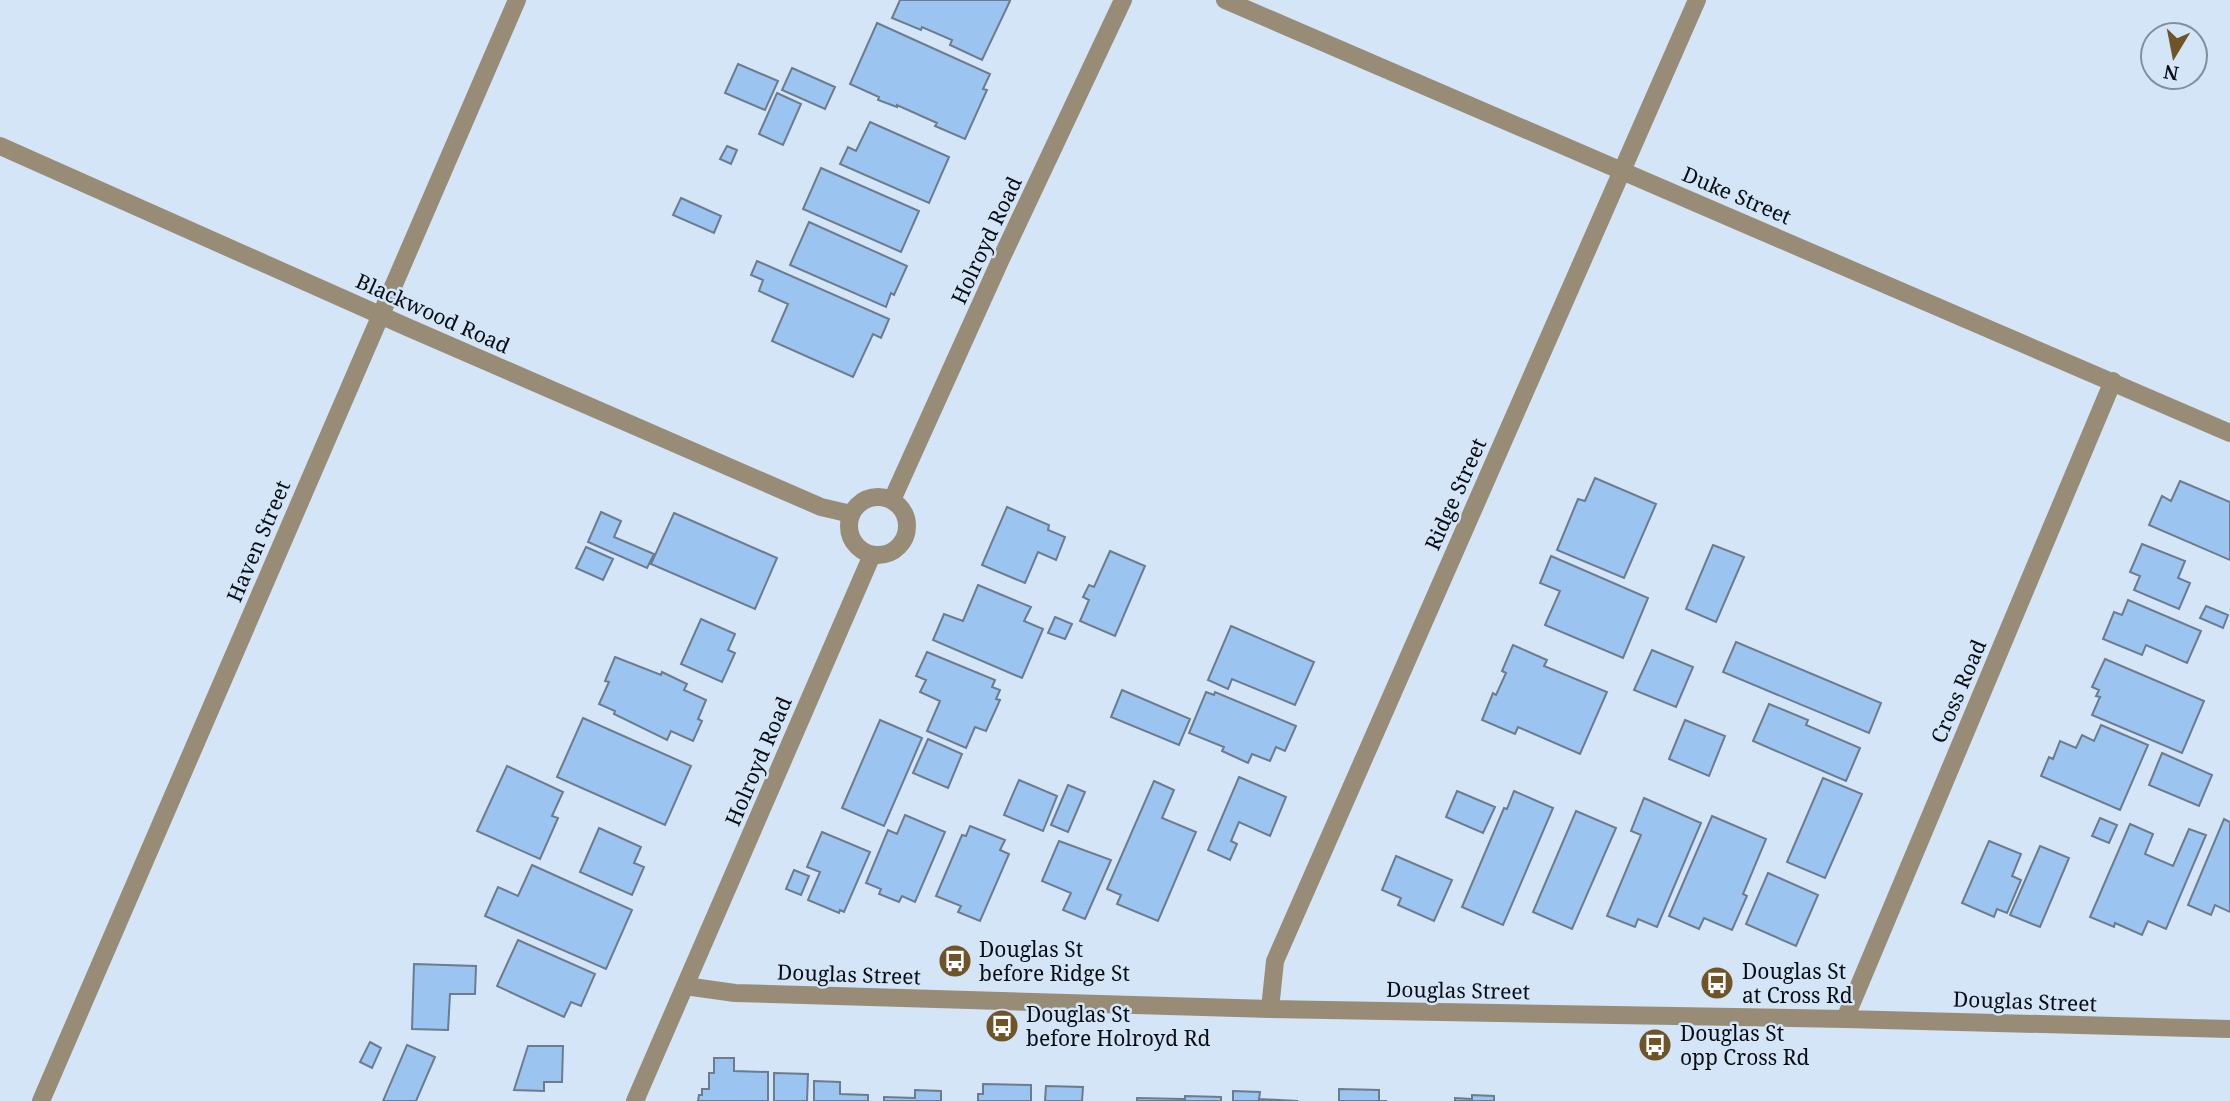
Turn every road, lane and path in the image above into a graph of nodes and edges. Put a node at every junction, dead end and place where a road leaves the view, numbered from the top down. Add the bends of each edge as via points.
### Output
1 (517, 0) edge
2 (1123, 0) edge
3 (1225, 0) edge
4 (1697, 0) edge
5 (0, 146) edge
6 (1621, 171) junction
7 (381, 315) junction
8 (2113, 381) junction
9 (2230, 433) edge
10 (892, 500) junction
11 (851, 514) junction
12 (872, 555) junction
13 (685, 986) junction
14 (1270, 1009) junction
15 (1845, 1019) junction
16 (2230, 1029) edge
17 (41, 1101) edge
18 (635, 1101) edge

1 - 7 street, Haven Street
2 - 10 street, Holroyd Road
3 - 6 street, Duke Street
4 - 6 street, Ridge Street
5 - 7 street, Blackwood Road
6 - 8 street, Duke Street
6 - 14 street, Ridge Street via 1275,961
7 - 11 street, Blackwood Road via 821,507
7 - 17 street, Haven Street
8 - 9 street, Duke Street
8 - 15 street, Cross Road
10 - 11 street via 868,498
10 - 12 street via 906,517 904,539 888,554
11 - 12 street via 851,540
12 - 13 street, Holroyd Road
13 - 14 street, Douglas Street via 735,993
13 - 18 street, Holroyd Road
14 - 15 street, Douglas Street
15 - 16 street, Douglas Street

